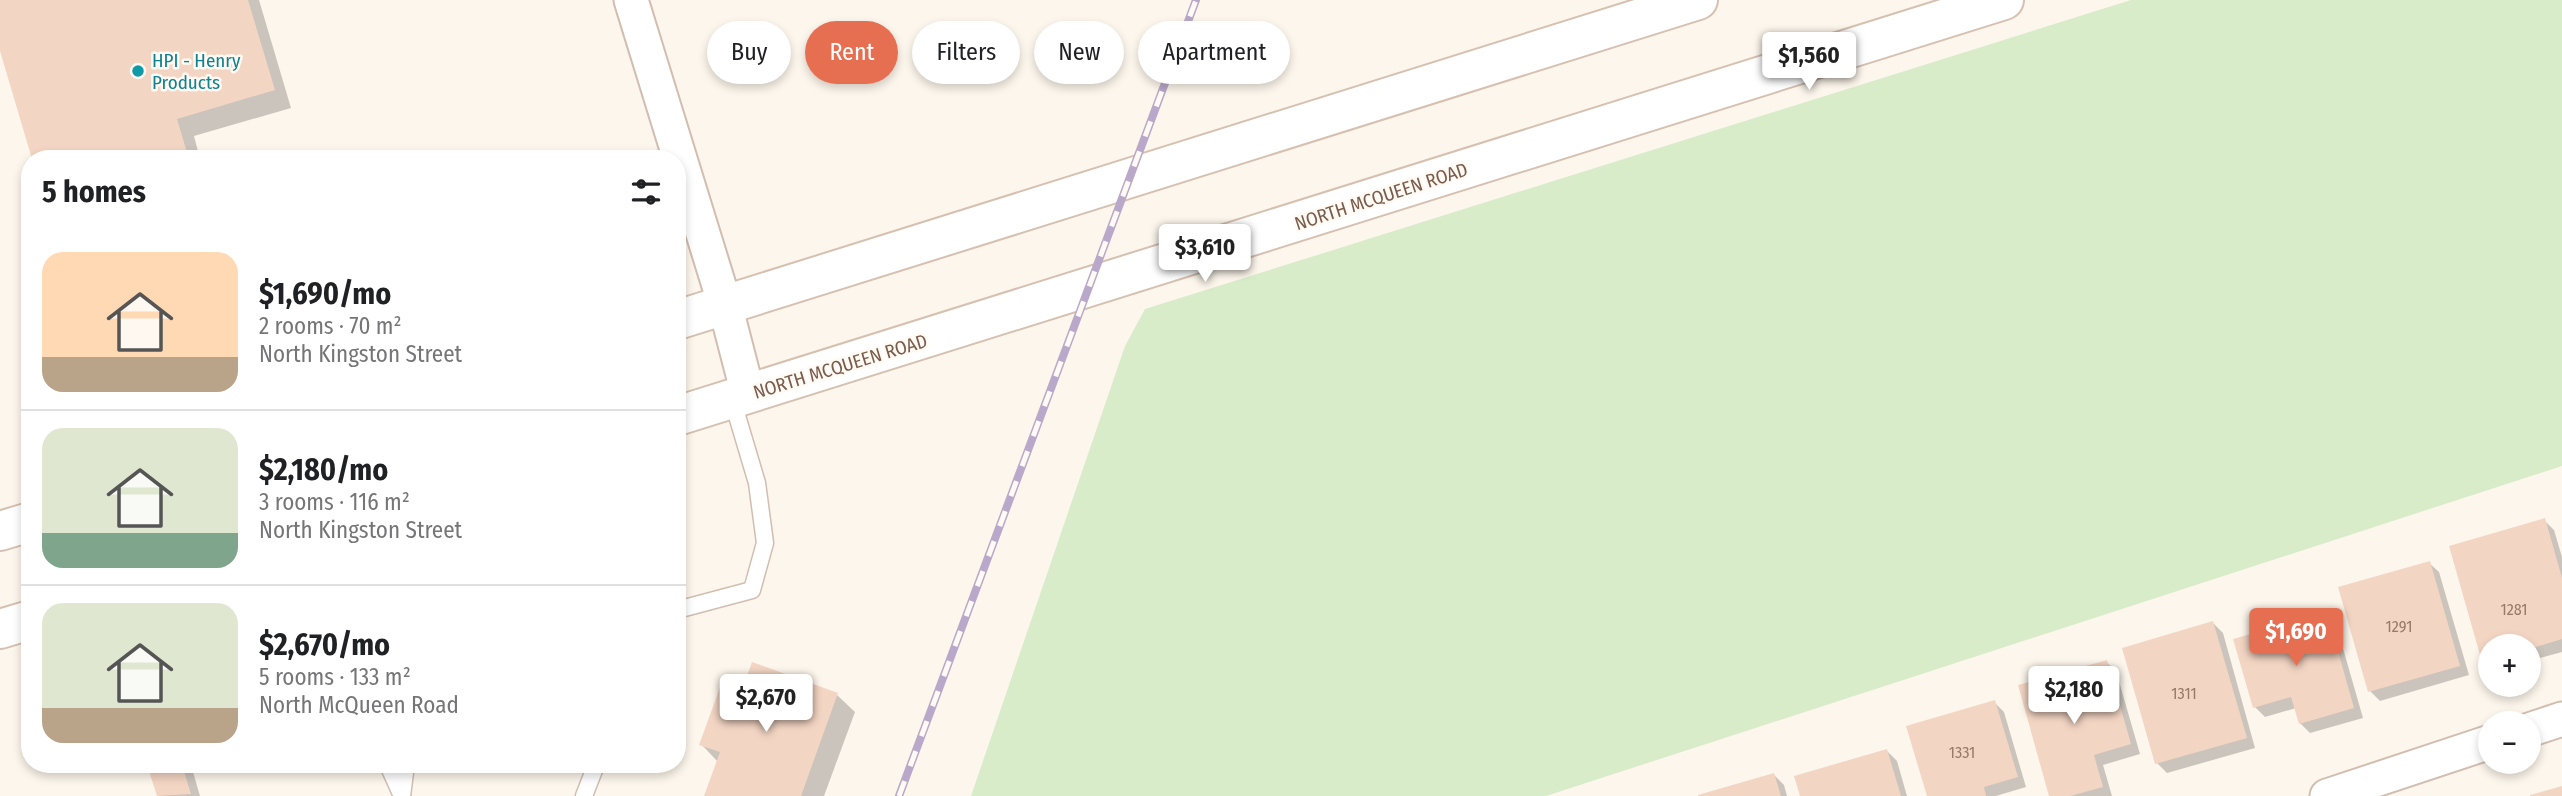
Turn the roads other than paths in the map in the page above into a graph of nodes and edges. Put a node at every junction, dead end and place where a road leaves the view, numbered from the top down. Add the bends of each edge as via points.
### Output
1 (631, 0) edge
2 (1698, 0) edge
3 (2004, 0) edge
4 (1957, 7) edge
5 (677, 150) edge
6 (686, 178) edge
7 (725, 305) junction
8 (686, 317) edge
9 (740, 396) junction
10 (686, 413) edge
11 (21, 525) edge
12 (0, 531) edge
13 (686, 608) edge
14 (21, 623) edge
15 (0, 629) edge
16 (2562, 719) edge
17 (2541, 726) edge
18 (2478, 746) edge
19 (392, 773) edge
20 (405, 773) edge
21 (593, 773) edge
22 (402, 796) edge
23 (584, 796) edge
24 (2327, 796) edge

1 - 5 street
2 - 7 main road
3 - 4 main road, NORTH MCQUEEN ROAD
4 - 9 main road, NORTH MCQUEEN ROAD
6 - 7 street
7 - 8 main road
7 - 9 street
9 - 10 main road, NORTH MCQUEEN ROAD
9 - 13 lane via 765,543 752,590
11 - 12 main road
14 - 15 main road
16 - 17 street
18 - 24 street
19 - 22 lane
20 - 22 lane
21 - 23 lane

